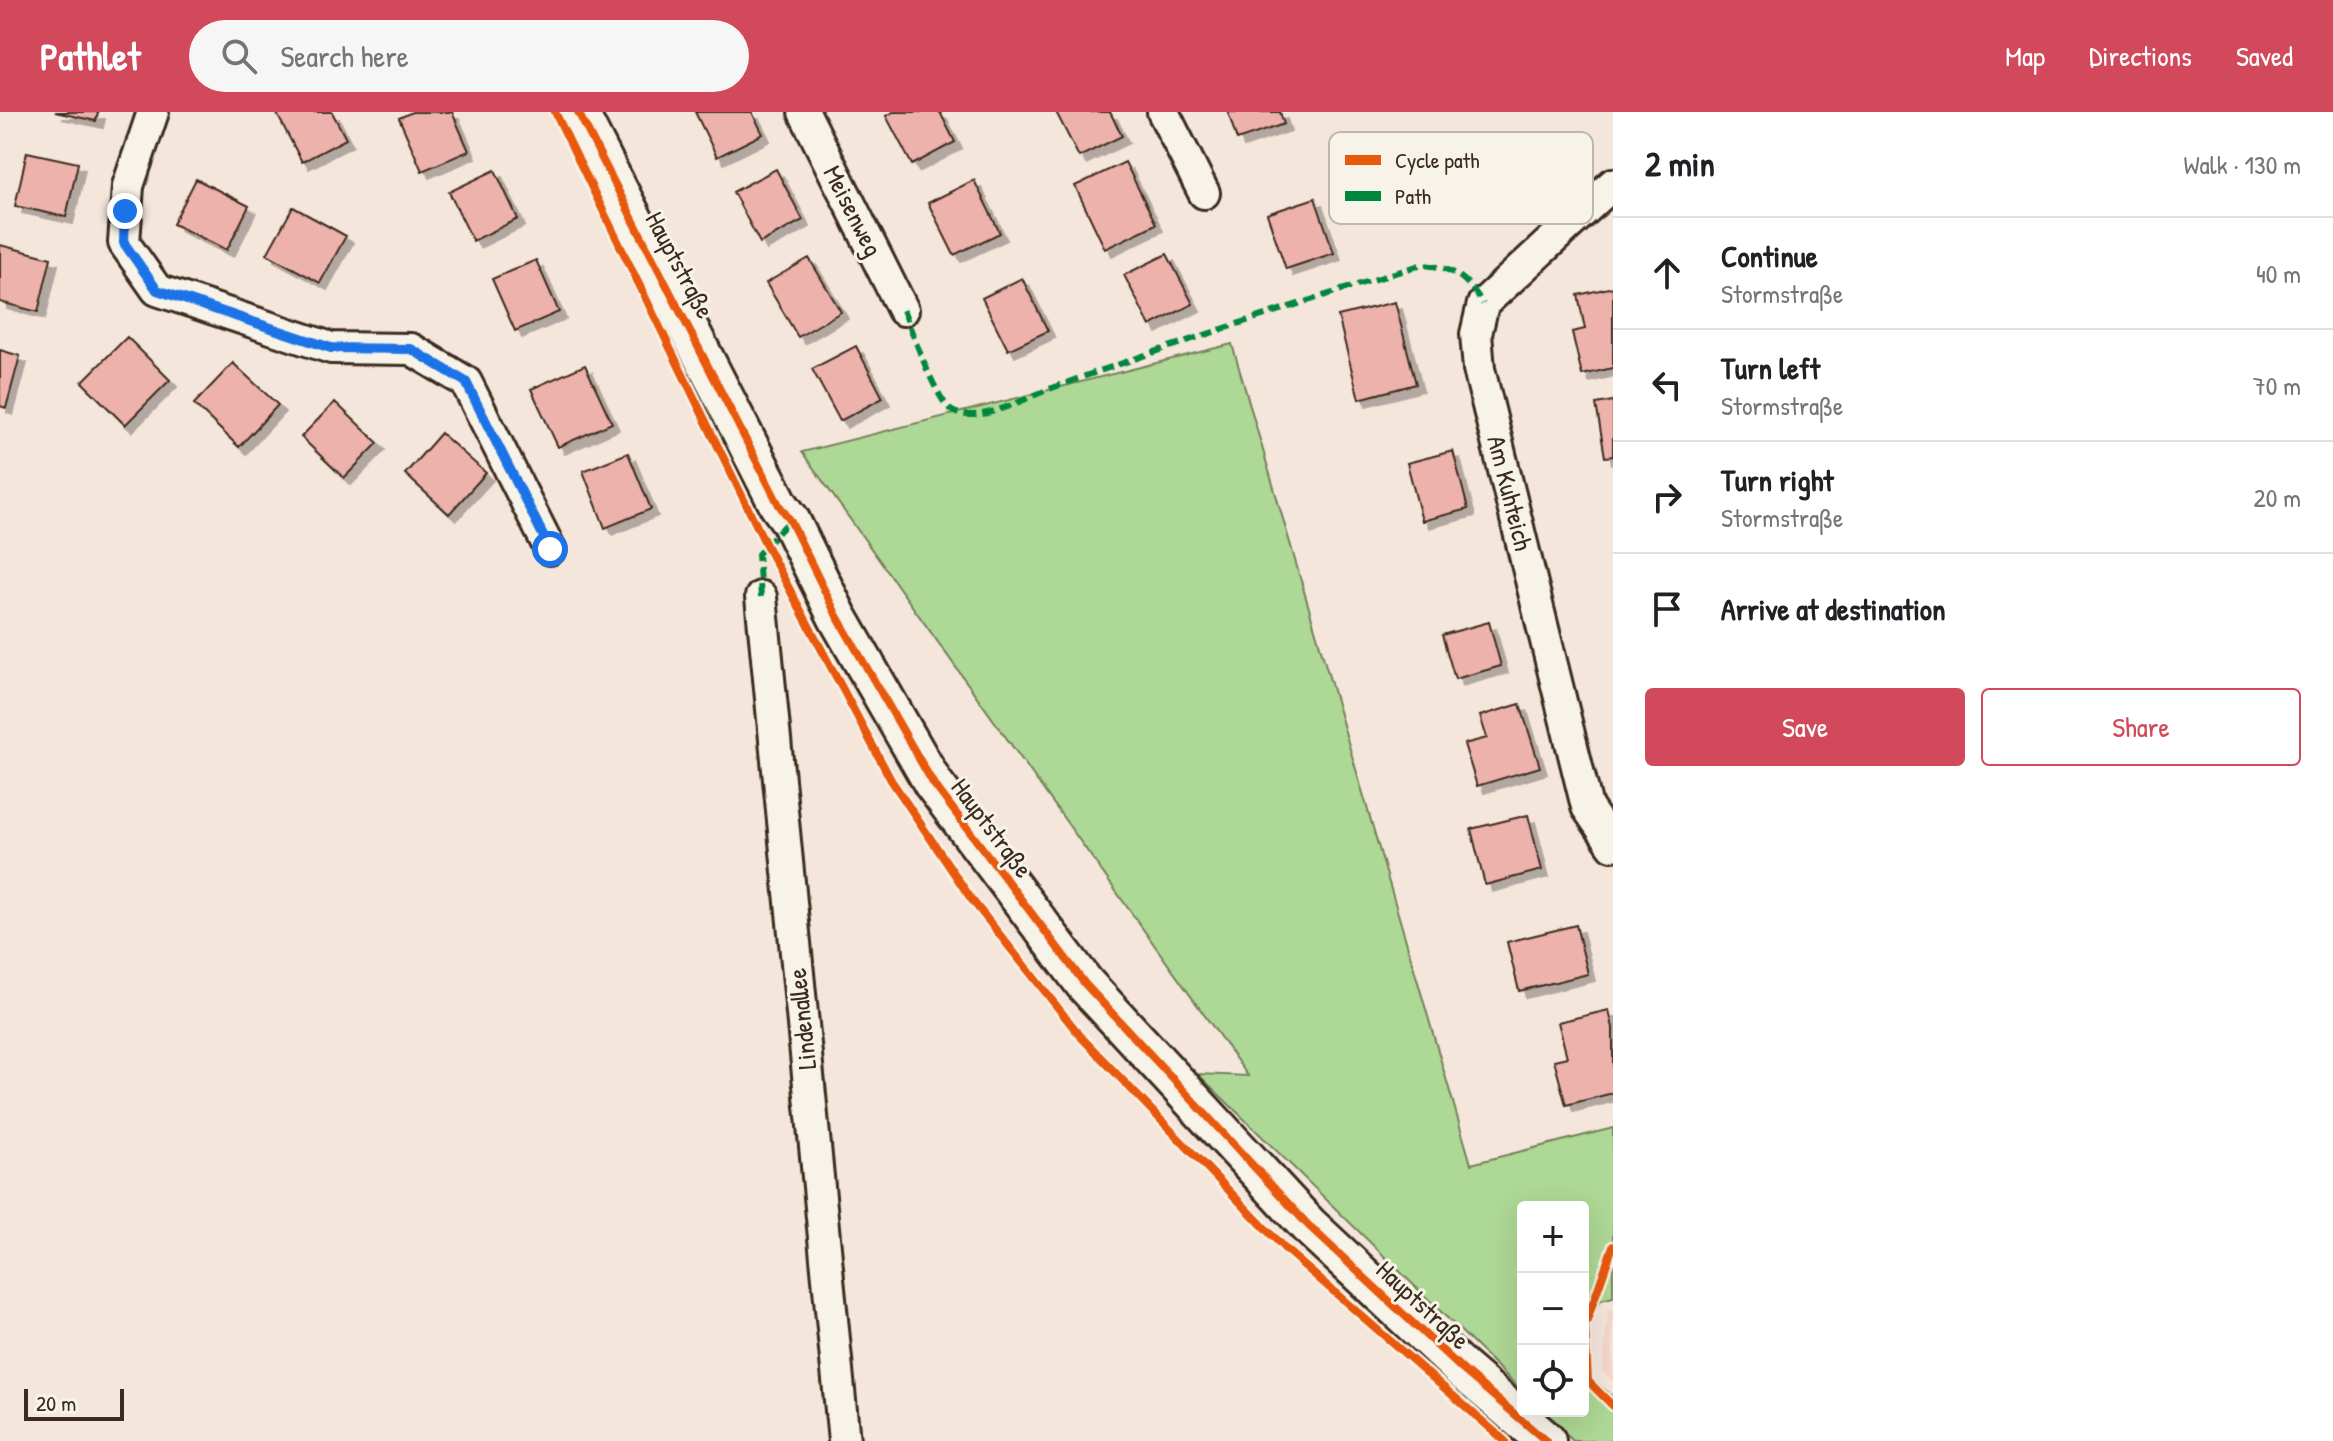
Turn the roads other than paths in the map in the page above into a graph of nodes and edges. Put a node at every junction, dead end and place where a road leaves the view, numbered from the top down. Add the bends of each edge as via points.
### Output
1 (153, 112) edge
2 (578, 112) edge
3 (804, 112) edge
4 (1163, 112) edge
5 (1613, 184) edge
6 (1204, 193) dead end
7 (1593, 202) edge
8 (1570, 224) edge
9 (903, 310) dead end
10 (550, 549) dead end
11 (761, 597) dead end
12 (1613, 845) edge
13 (844, 1441) edge
14 (1546, 1441) edge

1 - 10 street via 128,186 124,243 157,290 331,348 411,349 466,382
2 - 14 street, Hauptstraße via 837,616 933,783 1085,984 1308,1225
3 - 9 street, Meisenweg
4 - 6 street
5 - 7 street, Am Kuhteich
8 - 12 street, Am Kuhteich via 1483,304 1476,334 1479,369 1587,807
11 - 13 street, Lindenallee

